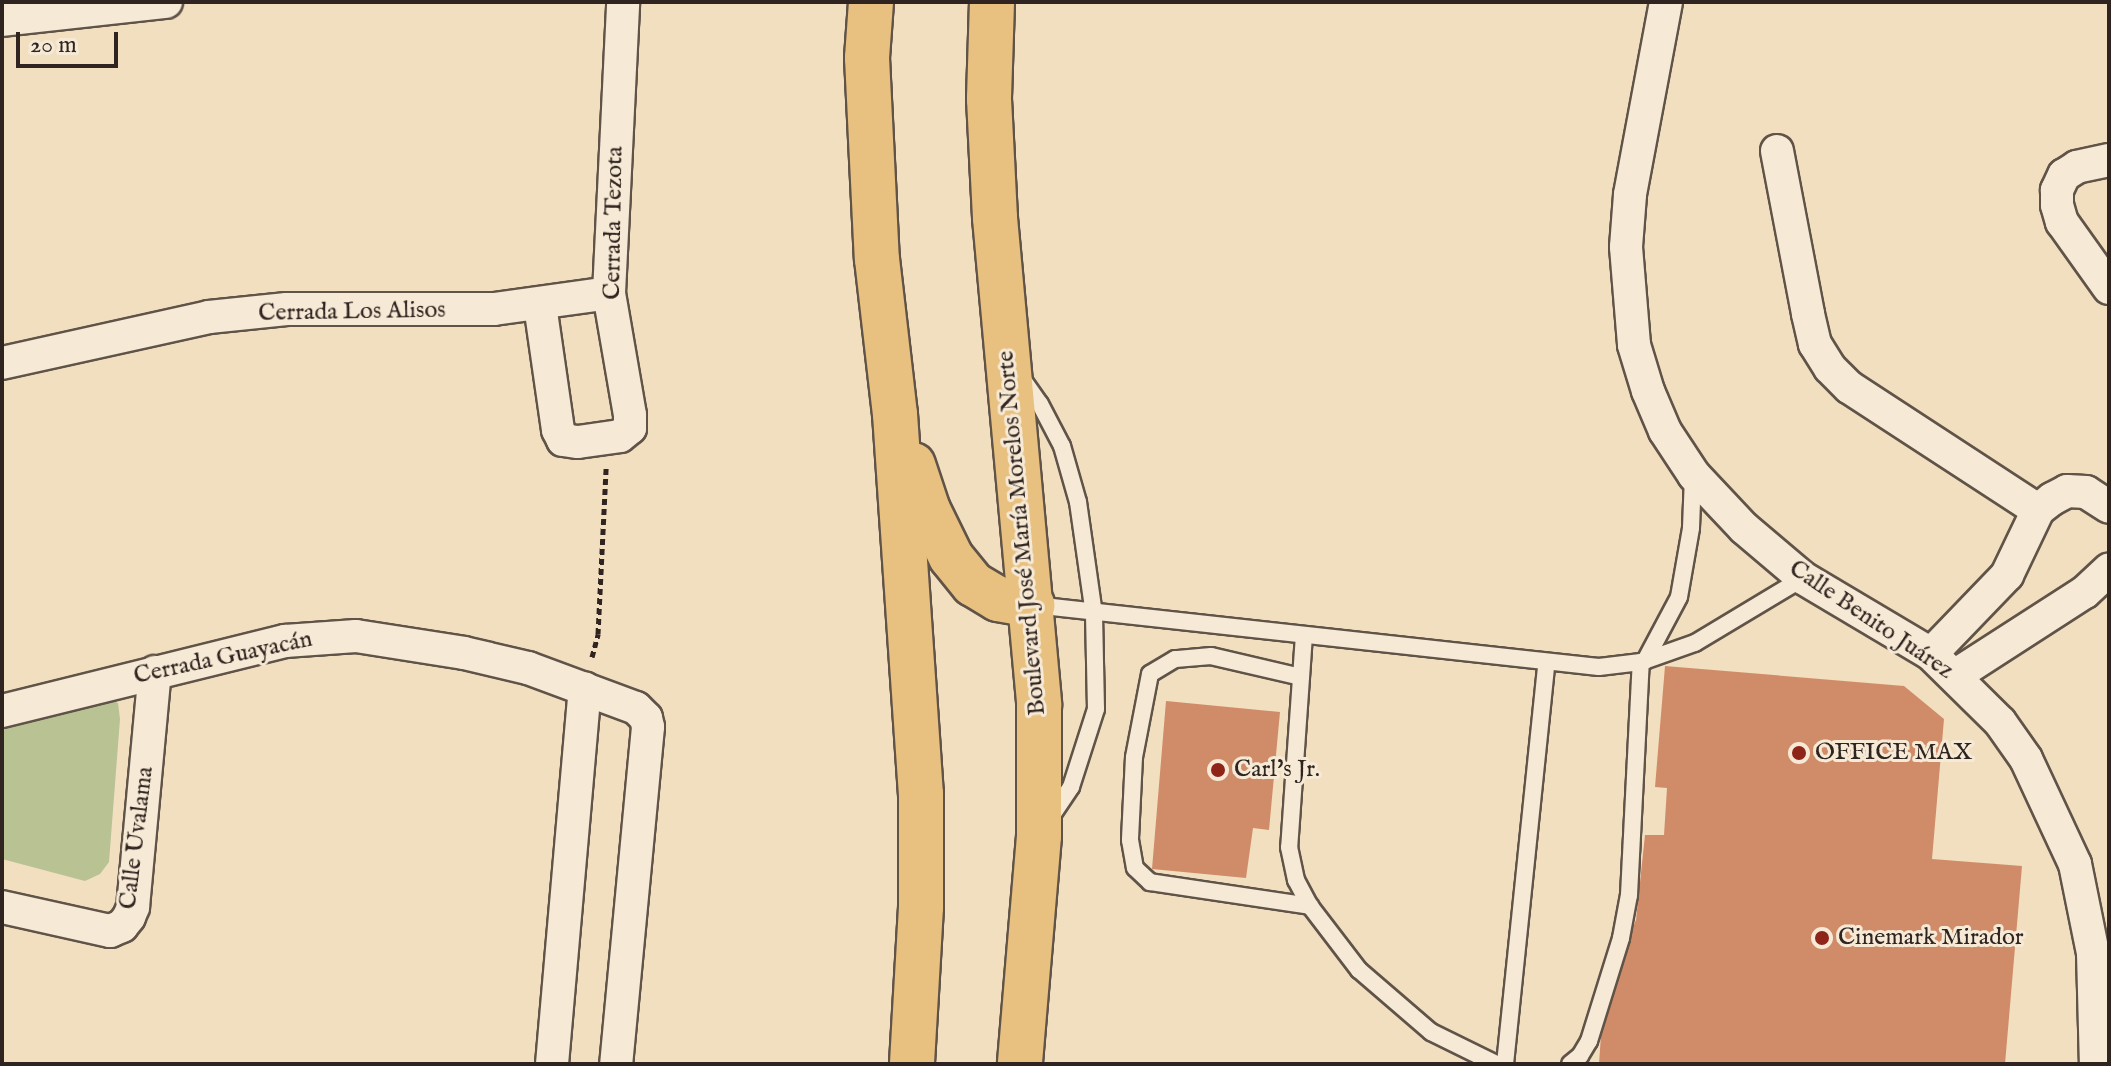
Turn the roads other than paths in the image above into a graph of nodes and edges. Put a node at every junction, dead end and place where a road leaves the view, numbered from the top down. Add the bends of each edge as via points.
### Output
1 (166, 2) edge
2 (623, 2) edge
3 (871, 2) edge
4 (992, 2) edge
5 (1666, 2) edge
6 (2, 20) edge
7 (1777, 151) dead end
8 (2109, 160) edge
9 (2109, 288) edge
10 (609, 293) junction
11 (540, 305) junction
12 (1008, 360) junction
13 (2, 363) edge
14 (895, 414) junction
15 (1694, 475) junction
16 (2109, 507) edge
17 (2038, 510) junction
18 (2109, 570) edge
19 (1803, 578) junction
20 (1032, 605) junction
21 (1094, 614) junction
22 (1304, 635) junction
23 (1931, 654) junction
24 (1643, 662) junction
25 (1546, 664) junction
26 (155, 672) junction
27 (1956, 675) junction
28 (1301, 677) junction
29 (585, 688) junction
30 (2, 711) edge
31 (1039, 836) junction
32 (1310, 906) junction
33 (2, 907) edge
34 (2101, 953) edge
35 (2102, 995) edge
36 (1023, 1059) edge
37 (1502, 1063) edge
38 (552, 1064) edge
39 (616, 1064) edge
40 (912, 1064) edge
41 (1524, 1064) edge
42 (1570, 1064) edge
43 (2096, 1064) edge

1 - 6 street
2 - 10 street, Cerrada Tezota
3 - 14 main road via 867,58 872,187
4 - 12 main road, Boulevard José María Morelos Norte via 989,99
5 - 15 street, Calle Benito Juárez via 1630,195 1628,290 1634,345 1648,391 1665,431
7 - 17 street via 1815,344 1830,368 1849,387
8 - 9 street via 2077,167 2064,175 2057,190 2062,222
10 - 11 street, Cerrada Los Alisos
10 - 11 street, Cerrada Tezota via 630,428 608,439 563,440
11 - 13 street, Cerrada Los Alisos via 287,309 209,317
12 - 20 main road, Boulevard José María Morelos Norte
12 - 21 lane via 1062,446 1078,502
14 - 20 main road via 928,510 951,557 973,584 998,599
14 - 40 main road via 921,794
15 - 19 street, Calle Benito Juárez via 1744,528
15 - 24 lane via 1679,597
16 - 17 street via 2086,492 2067,491
17 - 23 street via 2007,575
18 - 27 street via 2085,592
19 - 23 street, Calle Benito Juárez
19 - 24 lane via 1695,643
20 - 21 lane
20 - 31 main road, Boulevard José María Morelos Norte
21 - 22 lane
21 - 31 lane via 1096,709 1071,787
22 - 25 lane
22 - 28 lane
23 - 27 street, Calle Benito Juárez
24 - 25 lane via 1599,667
24 - 42 lane via 1629,895 1589,1041
25 - 37 lane
26 - 29 street, Cerrada Guayacán via 285,641 356,636 464,653
26 - 30 street, Cerrada Guayacán
26 - 33 street, Calle Uvalama via 129,917 116,930 101,931
27 - 34 street, Calle Benito Juárez via 2000,722 2053,810
28 - 32 lane via 1289,847 1296,880
28 - 32 lane via 1211,656 1175,659 1150,674 1134,757 1130,840 1135,868 1150,882
29 - 38 street
29 - 39 street, Cerrada Guayacán via 636,708 648,727
31 - 36 main road, Boulevard José María Morelos Norte
32 - 37 lane via 1359,970 1431,1032
34 - 35 street, Calle Benito Juárez
35 - 43 street, Calle Benito Juárez
37 - 41 lane

